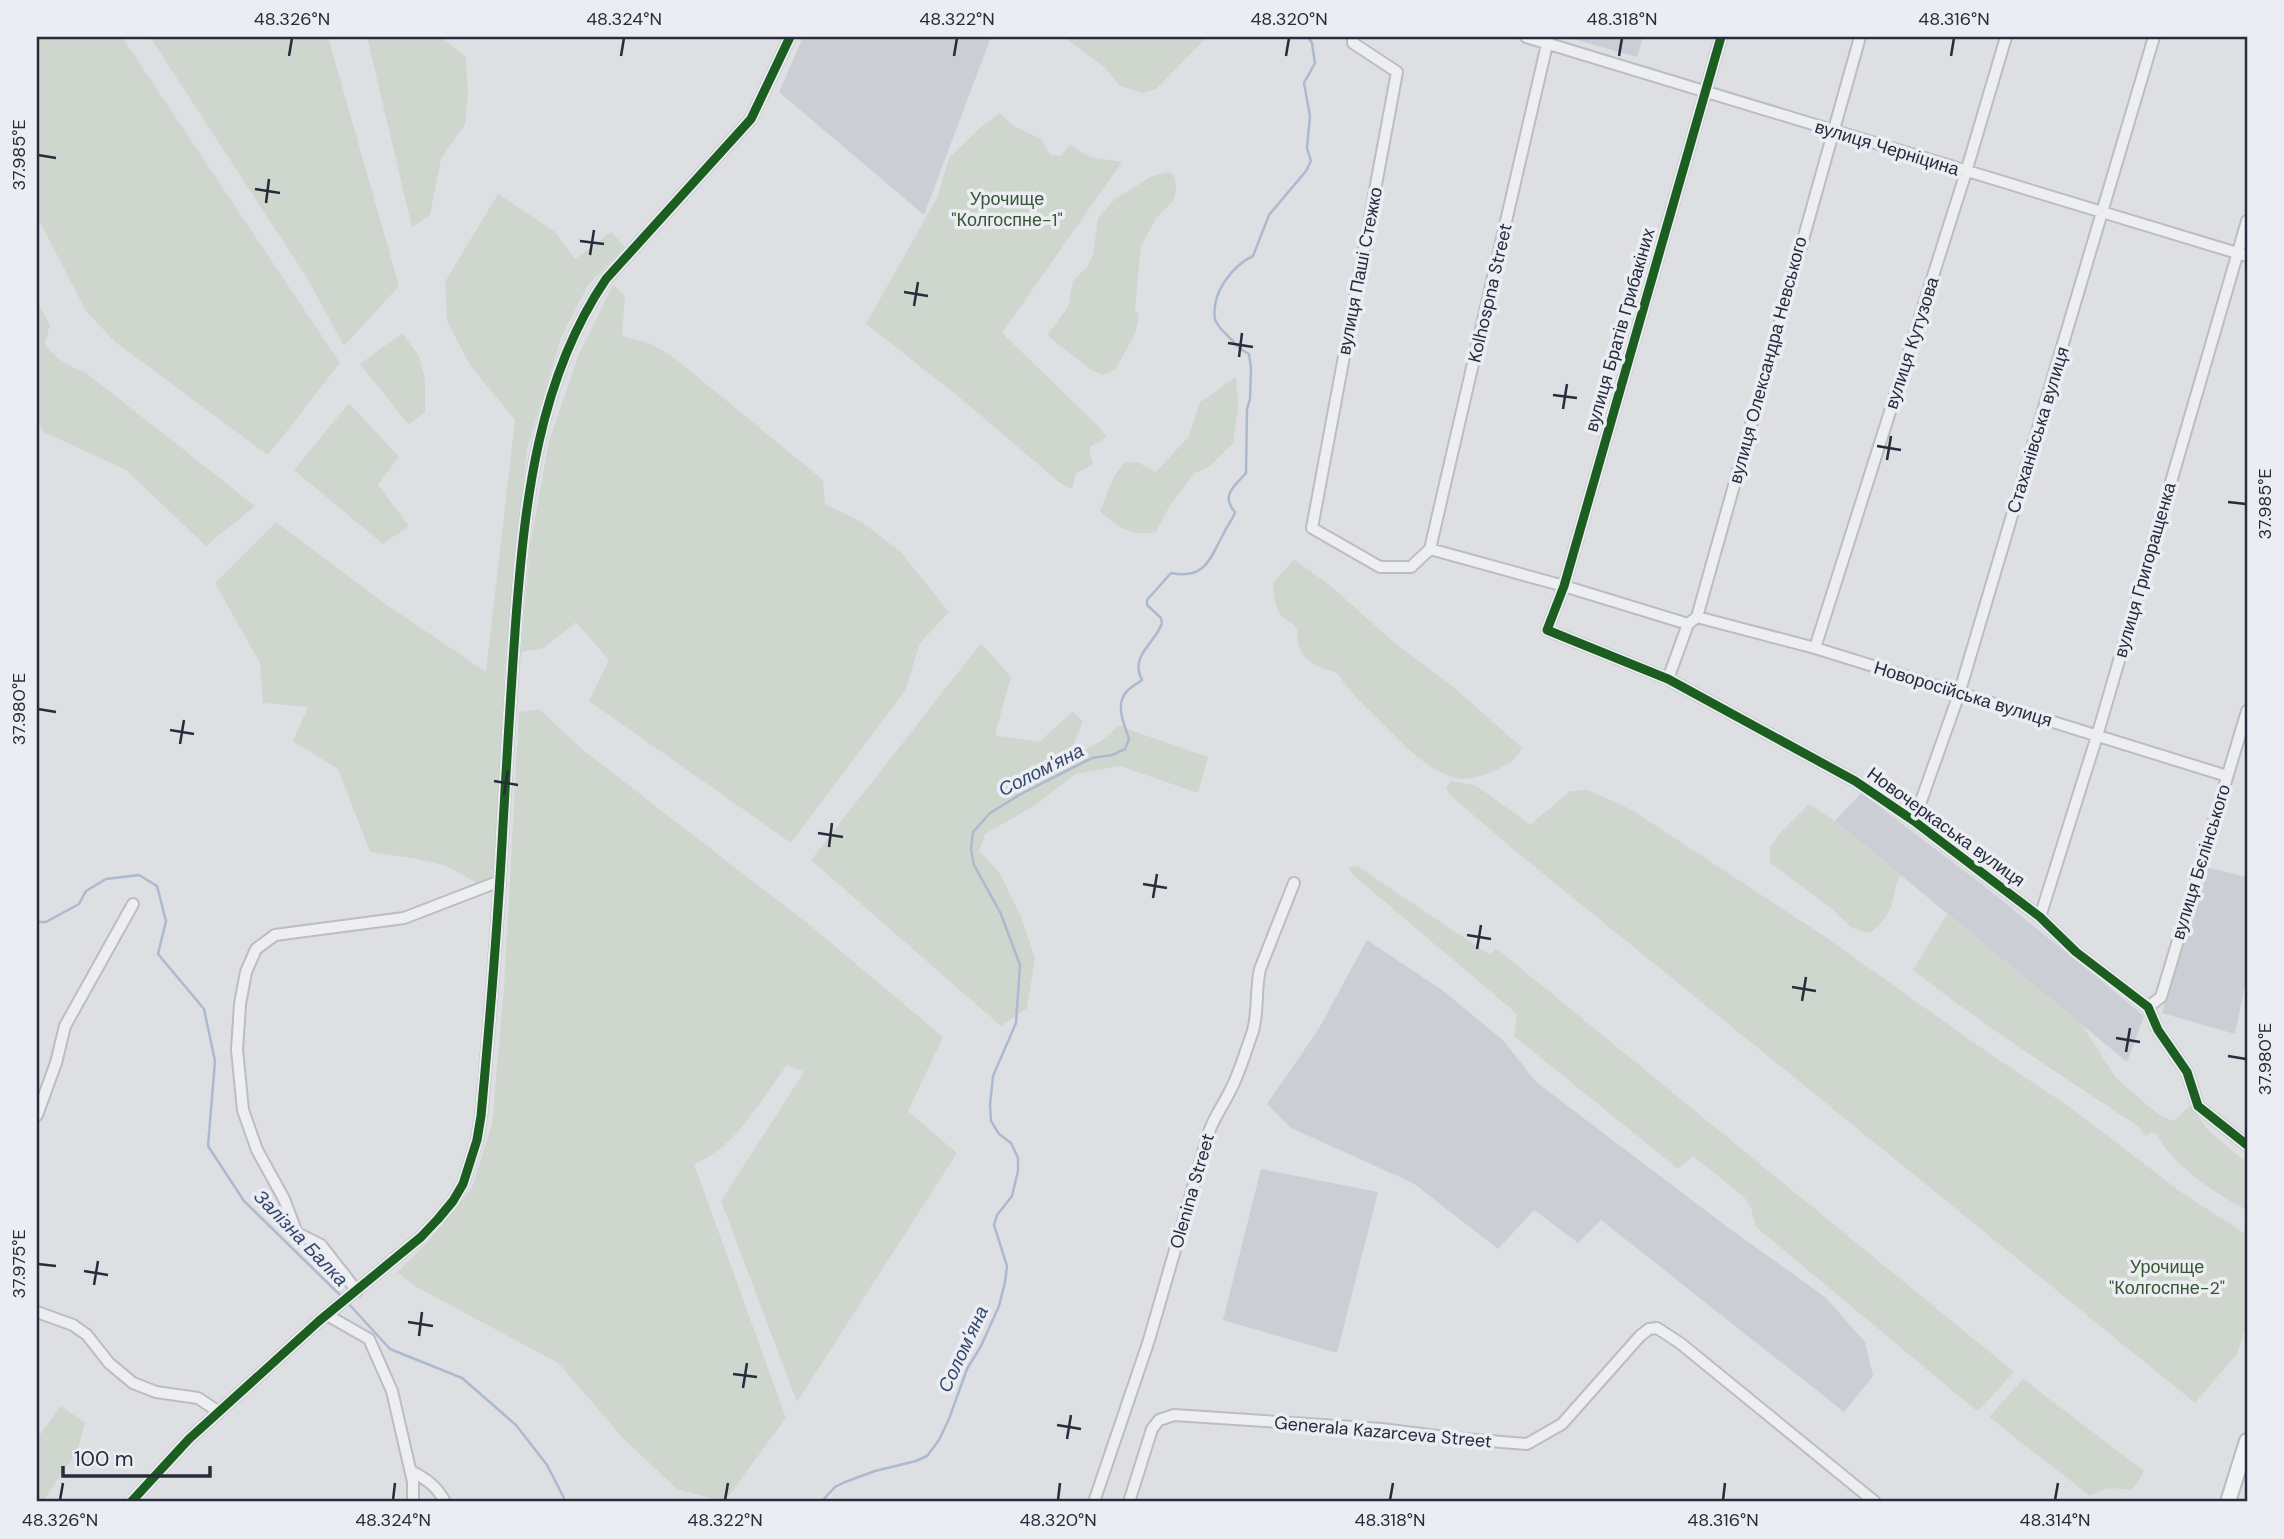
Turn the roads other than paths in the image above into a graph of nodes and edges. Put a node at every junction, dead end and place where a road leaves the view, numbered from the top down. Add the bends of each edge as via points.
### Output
1 (790, 37) edge
2 (1353, 37) edge
3 (1526, 37) edge
4 (1721, 37) edge
5 (1860, 37) edge
6 (2006, 37) edge
7 (2154, 37) edge
8 (1548, 40) edge
9 (1704, 91) junction
10 (1832, 131) junction
11 (1966, 172) junction
12 (2103, 212) junction
13 (2247, 221) edge
14 (2242, 255) edge
15 (1430, 549) junction
16 (1564, 586) junction
17 (1693, 620) junction
18 (1547, 630) joint
19 (1815, 648) junction
20 (1668, 679) junction
21 (1959, 694) junction
22 (2247, 711) edge
23 (2097, 736) junction
24 (2227, 776) junction
25 (1914, 821) junction
26 (500, 881) junction
27 (1294, 883) dead end
28 (133, 904) dead end
29 (2040, 917) junction
30 (2148, 1007) junction
31 (37, 1115) edge
32 (2247, 1145) edge
33 (354, 1294) junction
34 (37, 1312) edge
35 (328, 1314) junction
36 (219, 1412) junction
37 (2247, 1441) edge
38 (411, 1471) junction
39 (131, 1502) edge
40 (413, 1502) edge
41 (444, 1502) edge
42 (1094, 1502) edge
43 (1129, 1502) edge
44 (1875, 1502) edge
45 (2228, 1502) edge

1 - 26 street via 751,119 606,279 578,324 555,379 540,432 521,552
2 - 15 street, вулиця Паші Стежко via 1353,43 1397,72 1312,528 1380,568 1411,568
3 - 8 street, вулиця Черніцина
4 - 9 street, вулиця Братів Грибакіних
5 - 10 street, вулиця Олександра Невського
6 - 11 street, вулиця Кутузова
7 - 12 street, Стаханівська вулиця
8 - 9 street, вулиця Черніцина
8 - 15 street, Kolhospna Street
9 - 10 street, вулиця Черніцина
9 - 16 street, вулиця Братів Грибакіних
10 - 11 street, вулиця Черніцина
10 - 17 street, вулиця Олександра Невського
11 - 12 street, вулиця Черніцина
11 - 19 street, вулиця Кутузова
12 - 14 street, вулиця Черніцина
12 - 21 street, Стаханівська вулиця
13 - 14 street, вулиця Григоращенка
14 - 23 street, вулиця Григоращенка
15 - 16 street, Новоросійська вулиця
16 - 17 street, Новоросійська вулиця
16 - 18 street, вулиця Братів Грибакіних
17 - 19 street, Новоросійська вулиця
17 - 20 street, вулиця Олександра Невського
18 - 20 street, Новочеркаська вулиця
19 - 21 street, Новоросійська вулиця
20 - 25 street, Новочеркаська вулиця via 1855,780
21 - 23 street, Новоросійська вулиця
21 - 25 street, Стаханівська вулиця
22 - 24 street, вулиця Бєлінського
23 - 24 street, Новоросійська вулиця
23 - 29 street, вулиця Григоращенка
24 - 30 street, вулиця Бєлінського via 2161,998
25 - 29 street, Новочеркаська вулиця
26 - 33 street via 481,1116 471,1164 438,1219
26 - 33 street via 404,918 275,935 256,950 246,972 237,1050 243,1110 297,1233 321,1245
27 - 42 street, Olenina Street via 1260,970 1252,1032 1232,1088 1213,1120 1149,1340
28 - 31 street via 65,1026
29 - 30 street, Новочеркаська вулиця
30 - 32 street, Новочеркаська вулиця via 2187,1072 2198,1106
33 - 35 street
34 - 36 street via 88,1335 109,1363 133,1383 156,1392 198,1398
35 - 36 street
35 - 38 street via 369,1339 393,1391
36 - 39 street
37 - 45 main road
38 - 40 street
38 - 41 street via 427,1479
43 - 44 street, Generala Kazarceva Street via 1152,1429 1159,1420 1174,1415 1527,1444 1562,1424 1640,1336 1657,1328

